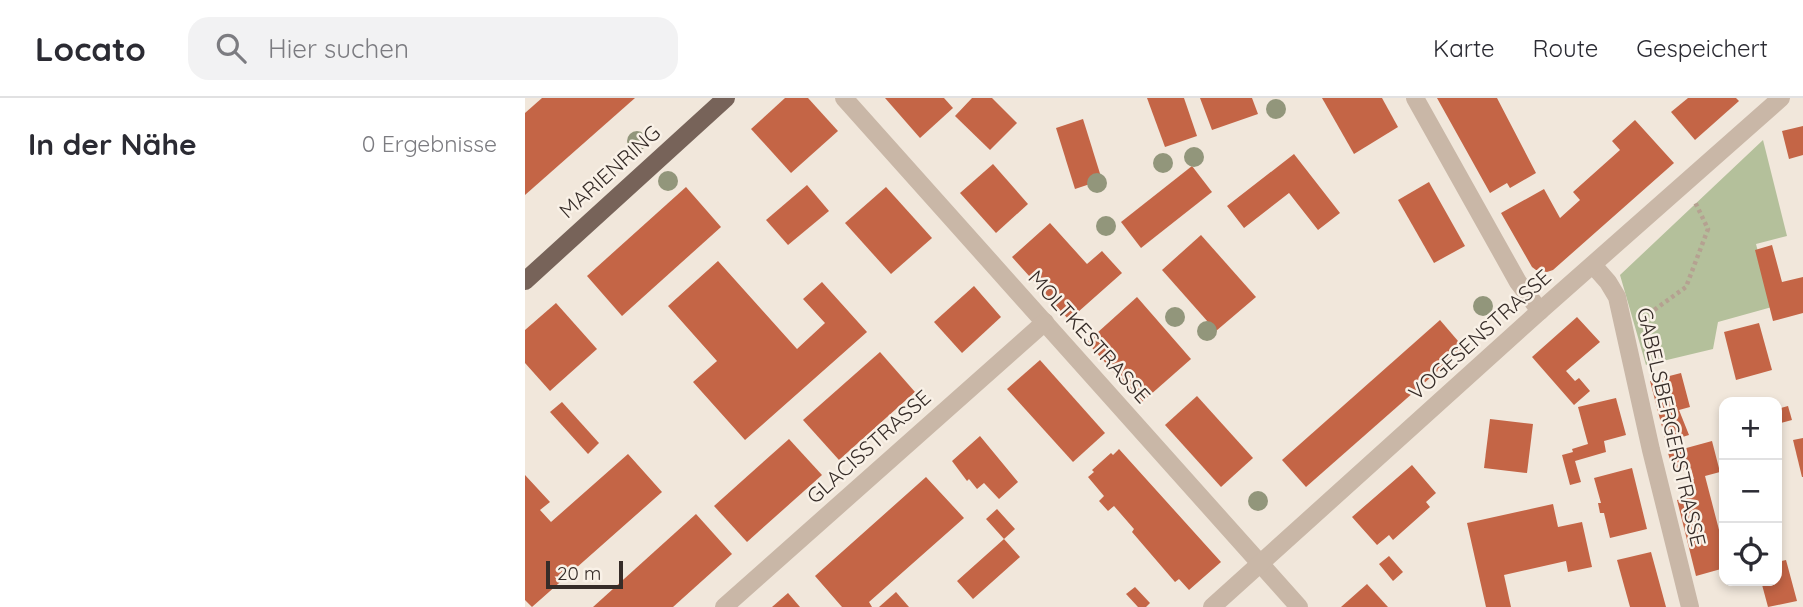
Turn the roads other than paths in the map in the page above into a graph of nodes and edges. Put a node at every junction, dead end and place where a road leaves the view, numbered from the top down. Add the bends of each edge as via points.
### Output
1 (726, 98) edge
2 (844, 98) edge
3 (1415, 98) edge
4 (1781, 98) edge
5 (1593, 265) junction
6 (525, 281) edge
7 (1540, 311) junction
8 (1045, 322) junction
9 (1260, 564) junction
10 (724, 607) edge
11 (1212, 607) edge
12 (1299, 607) edge
13 (1690, 607) edge

1 - 6 main road, MARIENRING
2 - 8 street, MOLTKESTRASSE
3 - 7 street via 1518,282
4 - 5 street, VOGESENSTRASSE
5 - 7 street, VOGESENSTRASSE
5 - 13 street, GABELSBERGERSTRASSE via 1613,289 1625,330
7 - 9 street, VOGESENSTRASSE
8 - 9 street, MOLTKESTRASSE
8 - 10 street, GLACISSTRASSE
9 - 11 street, VOGESENSTRASSE
9 - 12 street, MOLTKESTRASSE

